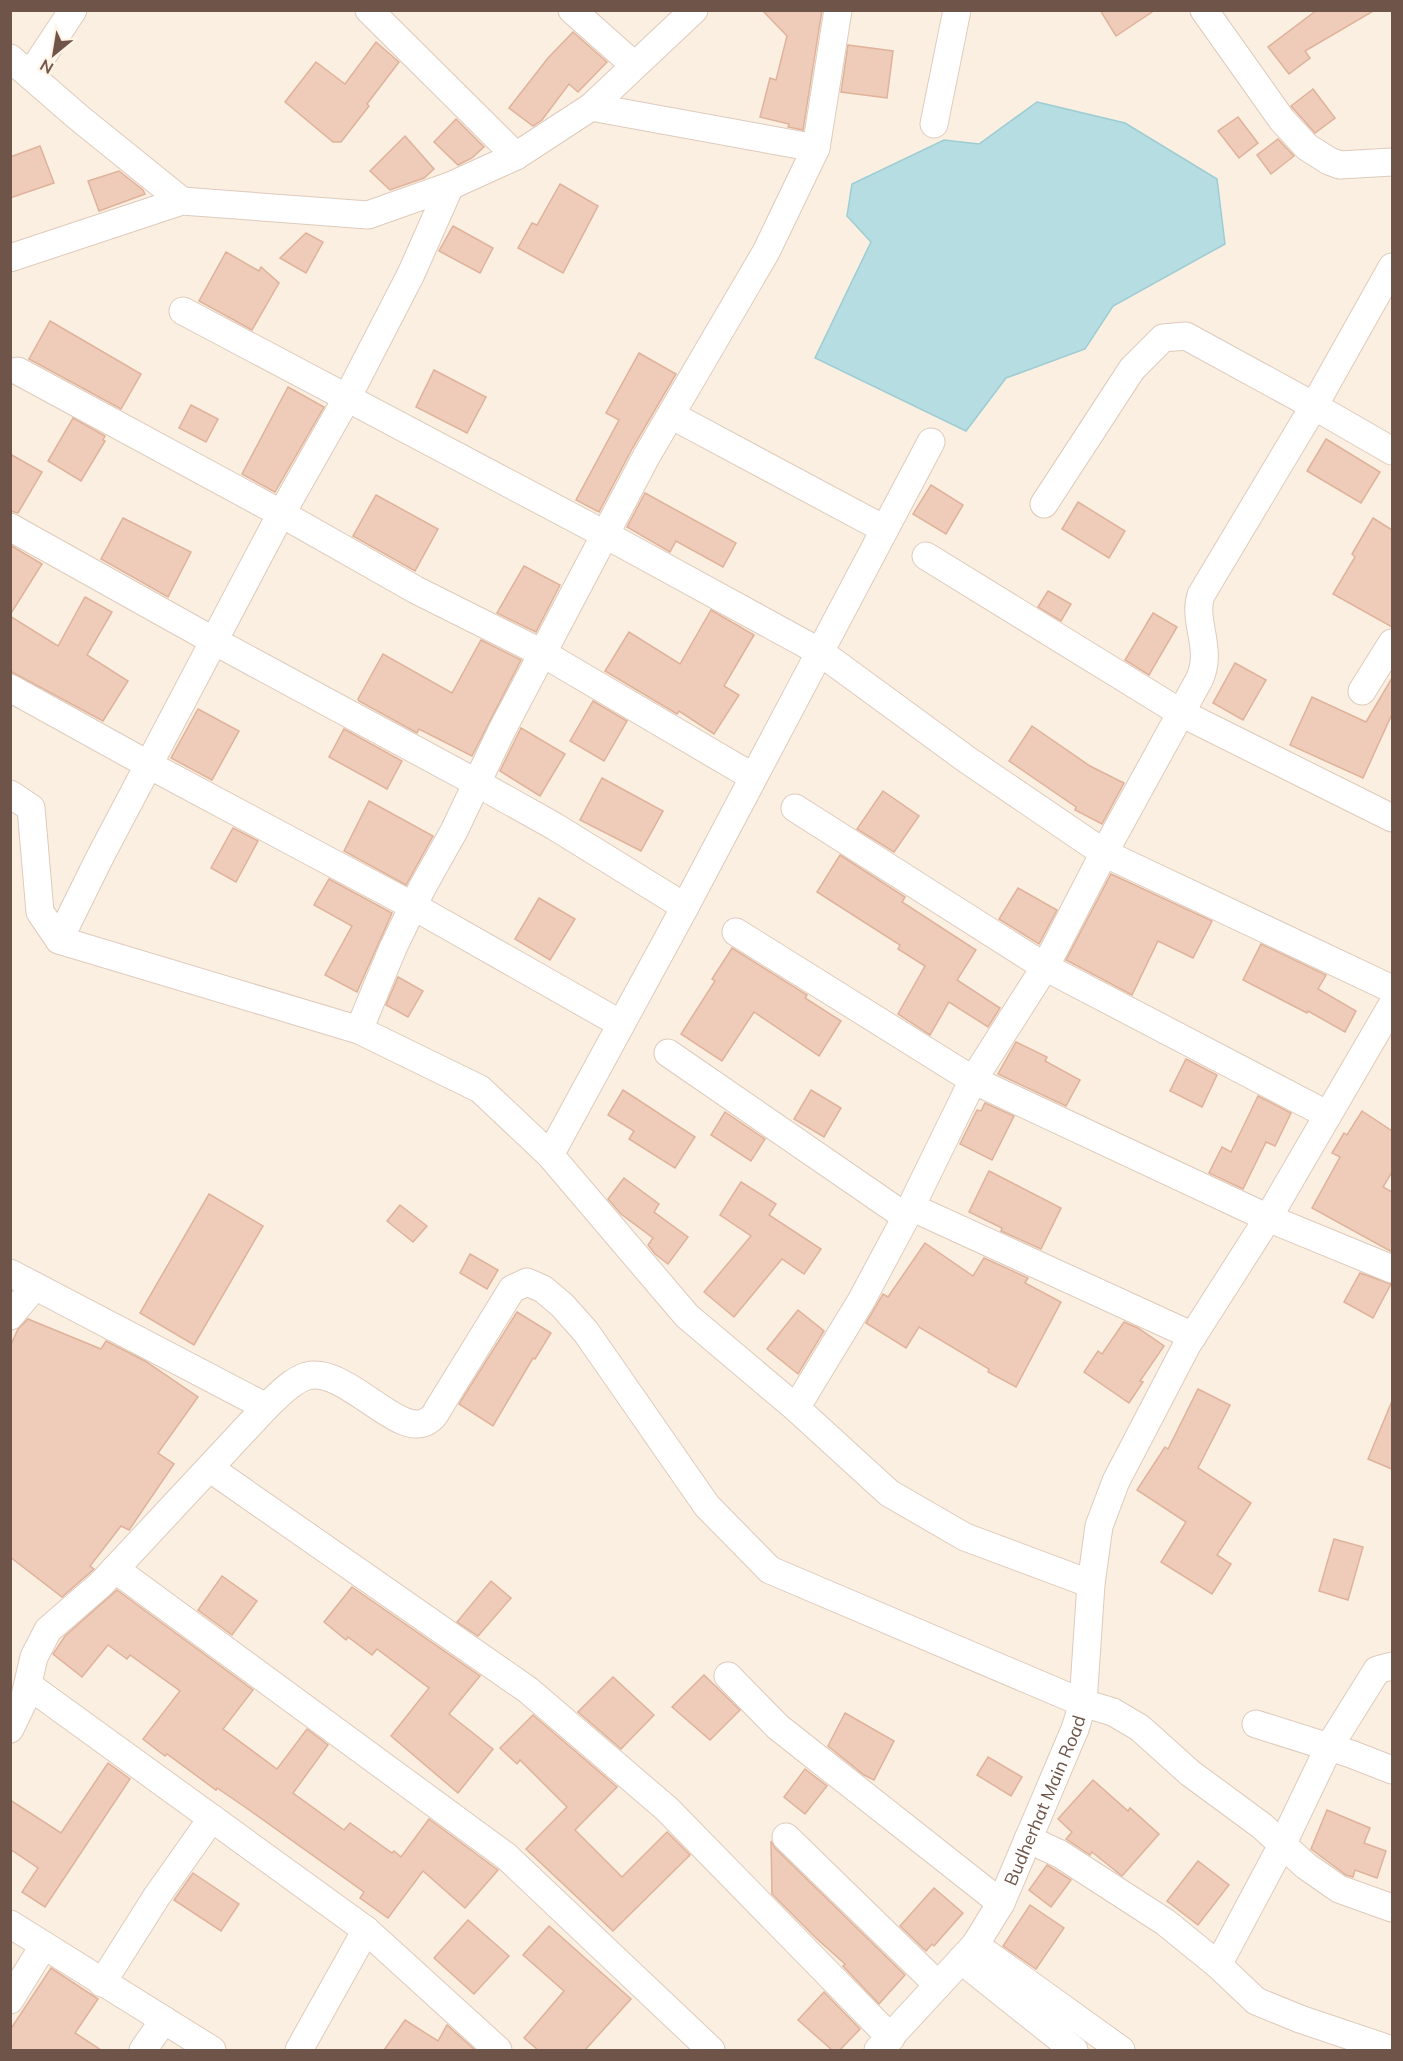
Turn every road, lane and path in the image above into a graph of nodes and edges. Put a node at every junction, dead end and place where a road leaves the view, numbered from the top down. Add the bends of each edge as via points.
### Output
1 (72, 10) edge
2 (369, 10) edge
3 (572, 10) edge
4 (694, 10) edge
5 (838, 10) edge
6 (957, 10) edge
7 (1204, 10) edge
8 (634, 65) junction
9 (20, 67) edge
10 (591, 106) junction
11 (934, 124) dead end
12 (816, 148) junction
13 (516, 156) junction
14 (1392, 162) edge
15 (450, 186) junction
16 (182, 201) junction
17 (10, 258) edge
18 (1392, 267) edge
19 (183, 311) dead end
20 (18, 370) dead end
21 (347, 398) junction
22 (1314, 406) junction
23 (671, 415) junction
24 (931, 442) dead end
25 (1392, 451) edge
26 (1044, 504) dead end
27 (282, 514) junction
28 (10, 527) edge
29 (884, 529) junction
30 (606, 535) junction
31 (926, 556) dead end
32 (214, 641) junction
33 (1392, 643) edge
34 (820, 652) junction
35 (544, 654) junction
36 (10, 688) edge
37 (1362, 691) dead end
38 (1181, 713) junction
39 (149, 765) junction
40 (753, 777) junction
41 (477, 783) junction
42 (10, 794) edge
43 (795, 808) dead end
44 (1392, 818) edge
45 (1104, 853) junction
46 (414, 906) junction
47 (684, 907) junction
48 (736, 932) dead end
49 (59, 940) junction
50 (1045, 967) junction
51 (1392, 989) edge
52 (1392, 1005) edge
53 (621, 1024) junction
54 (359, 1030) junction
55 (668, 1053) dead end
56 (973, 1080) junction
57 (1328, 1115) junction
58 (550, 1155) junction
59 (908, 1212) junction
60 (1268, 1218) junction
61 (1392, 1269) edge
62 (10, 1273) edge
63 (35, 1286) junction
64 (10, 1316) edge
65 (1193, 1336) junction
66 (266, 1407) junction
67 (796, 1408) junction
68 (212, 1467) junction
69 (115, 1569) junction
70 (1091, 1584) junction
71 (1392, 1666) edge
72 (728, 1676) dead end
73 (28, 1685) junction
74 (1083, 1703) junction
75 (1256, 1724) dead end
76 (10, 1729) edge
77 (1329, 1747) junction
78 (1392, 1770) edge
79 (212, 1818) junction
80 (786, 1837) dead end
81 (1028, 1839) junction
82 (1282, 1845) junction
83 (1001, 1903) junction
84 (1392, 1908) edge
85 (10, 1924) edge
86 (366, 1930) junction
87 (44, 1945) junction
88 (968, 1953) junction
89 (1218, 1965) junction
90 (102, 1983) junction
91 (938, 1985) junction
92 (10, 2000) edge
93 (164, 2020) junction
94 (884, 2044) edge
95 (142, 2050) edge
96 (212, 2050) edge
97 (300, 2050) edge
98 (498, 2050) edge
99 (711, 2050) edge
100 (1074, 2050) edge
101 (1121, 2050) edge
102 (1392, 2050) edge

1 - 9 street
2 - 13 street
3 - 8 street
4 - 8 street
5 - 12 street
6 - 11 street
7 - 14 street via 1282,120 1307,147 1340,165
8 - 10 street
9 - 16 street
10 - 12 street
10 - 13 street
12 - 23 street via 766,252
13 - 15 street
15 - 16 street via 368,215
15 - 21 street via 411,274
16 - 17 street
18 - 22 street
19 - 21 street
20 - 27 street
21 - 27 street
21 - 30 street
22 - 25 street
22 - 26 street via 1186,336 1163,338 1132,369
22 - 38 street via 1201,594 1204,669
23 - 29 street
23 - 30 street
24 - 29 street
27 - 32 street
27 - 35 street via 416,590
28 - 32 street
29 - 34 street
30 - 34 street
30 - 35 street
31 - 38 street
32 - 39 street
32 - 41 street
33 - 37 street
34 - 40 street
34 - 45 street
35 - 40 street
35 - 41 street
36 - 39 street
38 - 44 street
38 - 45 street
39 - 46 street
39 - 49 street
40 - 47 street
41 - 46 street
41 - 47 street
42 - 49 street via 32,808 40,912
43 - 50 street
45 - 50 street
45 - 51 street
46 - 53 street
46 - 54 street
47 - 53 street
48 - 56 street
49 - 54 street
50 - 56 street
50 - 57 street
52 - 57 street, Budherhat Main Road
53 - 58 street
54 - 58 street via 480,1089
55 - 59 street
56 - 59 street
56 - 60 street
57 - 60 street, Budherhat Main Road
58 - 67 street via 687,1316
59 - 65 street
59 - 67 street
60 - 61 street
60 - 65 street, Budherhat Main Road
62 - 63 street
63 - 64 street
63 - 66 street
65 - 70 street, Budherhat Main Road via 1116,1481 1099,1526
66 - 68 street
66 - 74 street via 307,1376 326,1376 396,1418 413,1424 428,1421 512,1289 527,1282 562,1305 586,1332 706,1506 770,1570
67 - 70 street via 889,1493 965,1537
68 - 69 street
68 - 94 street via 528,1690 667,1809
69 - 73 street via 48,1630 34,1657
69 - 99 street via 506,1856
70 - 74 street, Budherhat Main Road
71 - 77 street via 1377,1670
72 - 83 street via 778,1728
73 - 76 street
73 - 79 street
74 - 81 street, Budherhat Main Road
74 - 82 street via 1113,1712 1140,1728
75 - 77 street
77 - 78 street
77 - 82 street
79 - 86 street
79 - 90 street
80 - 91 street
81 - 83 street, Budherhat Main Road
81 - 89 street via 1060,1854 1165,1922
82 - 84 street via 1340,1889
82 - 89 street
83 - 88 street, Budherhat Main Road
85 - 87 street
86 - 97 street
86 - 98 street
87 - 90 street
87 - 92 street
88 - 91 street, Budherhat Main Road
88 - 100 street
88 - 101 street
89 - 102 street via 1256,2001
90 - 93 street
91 - 94 street, Budherhat Main Road
93 - 95 street
93 - 96 street

